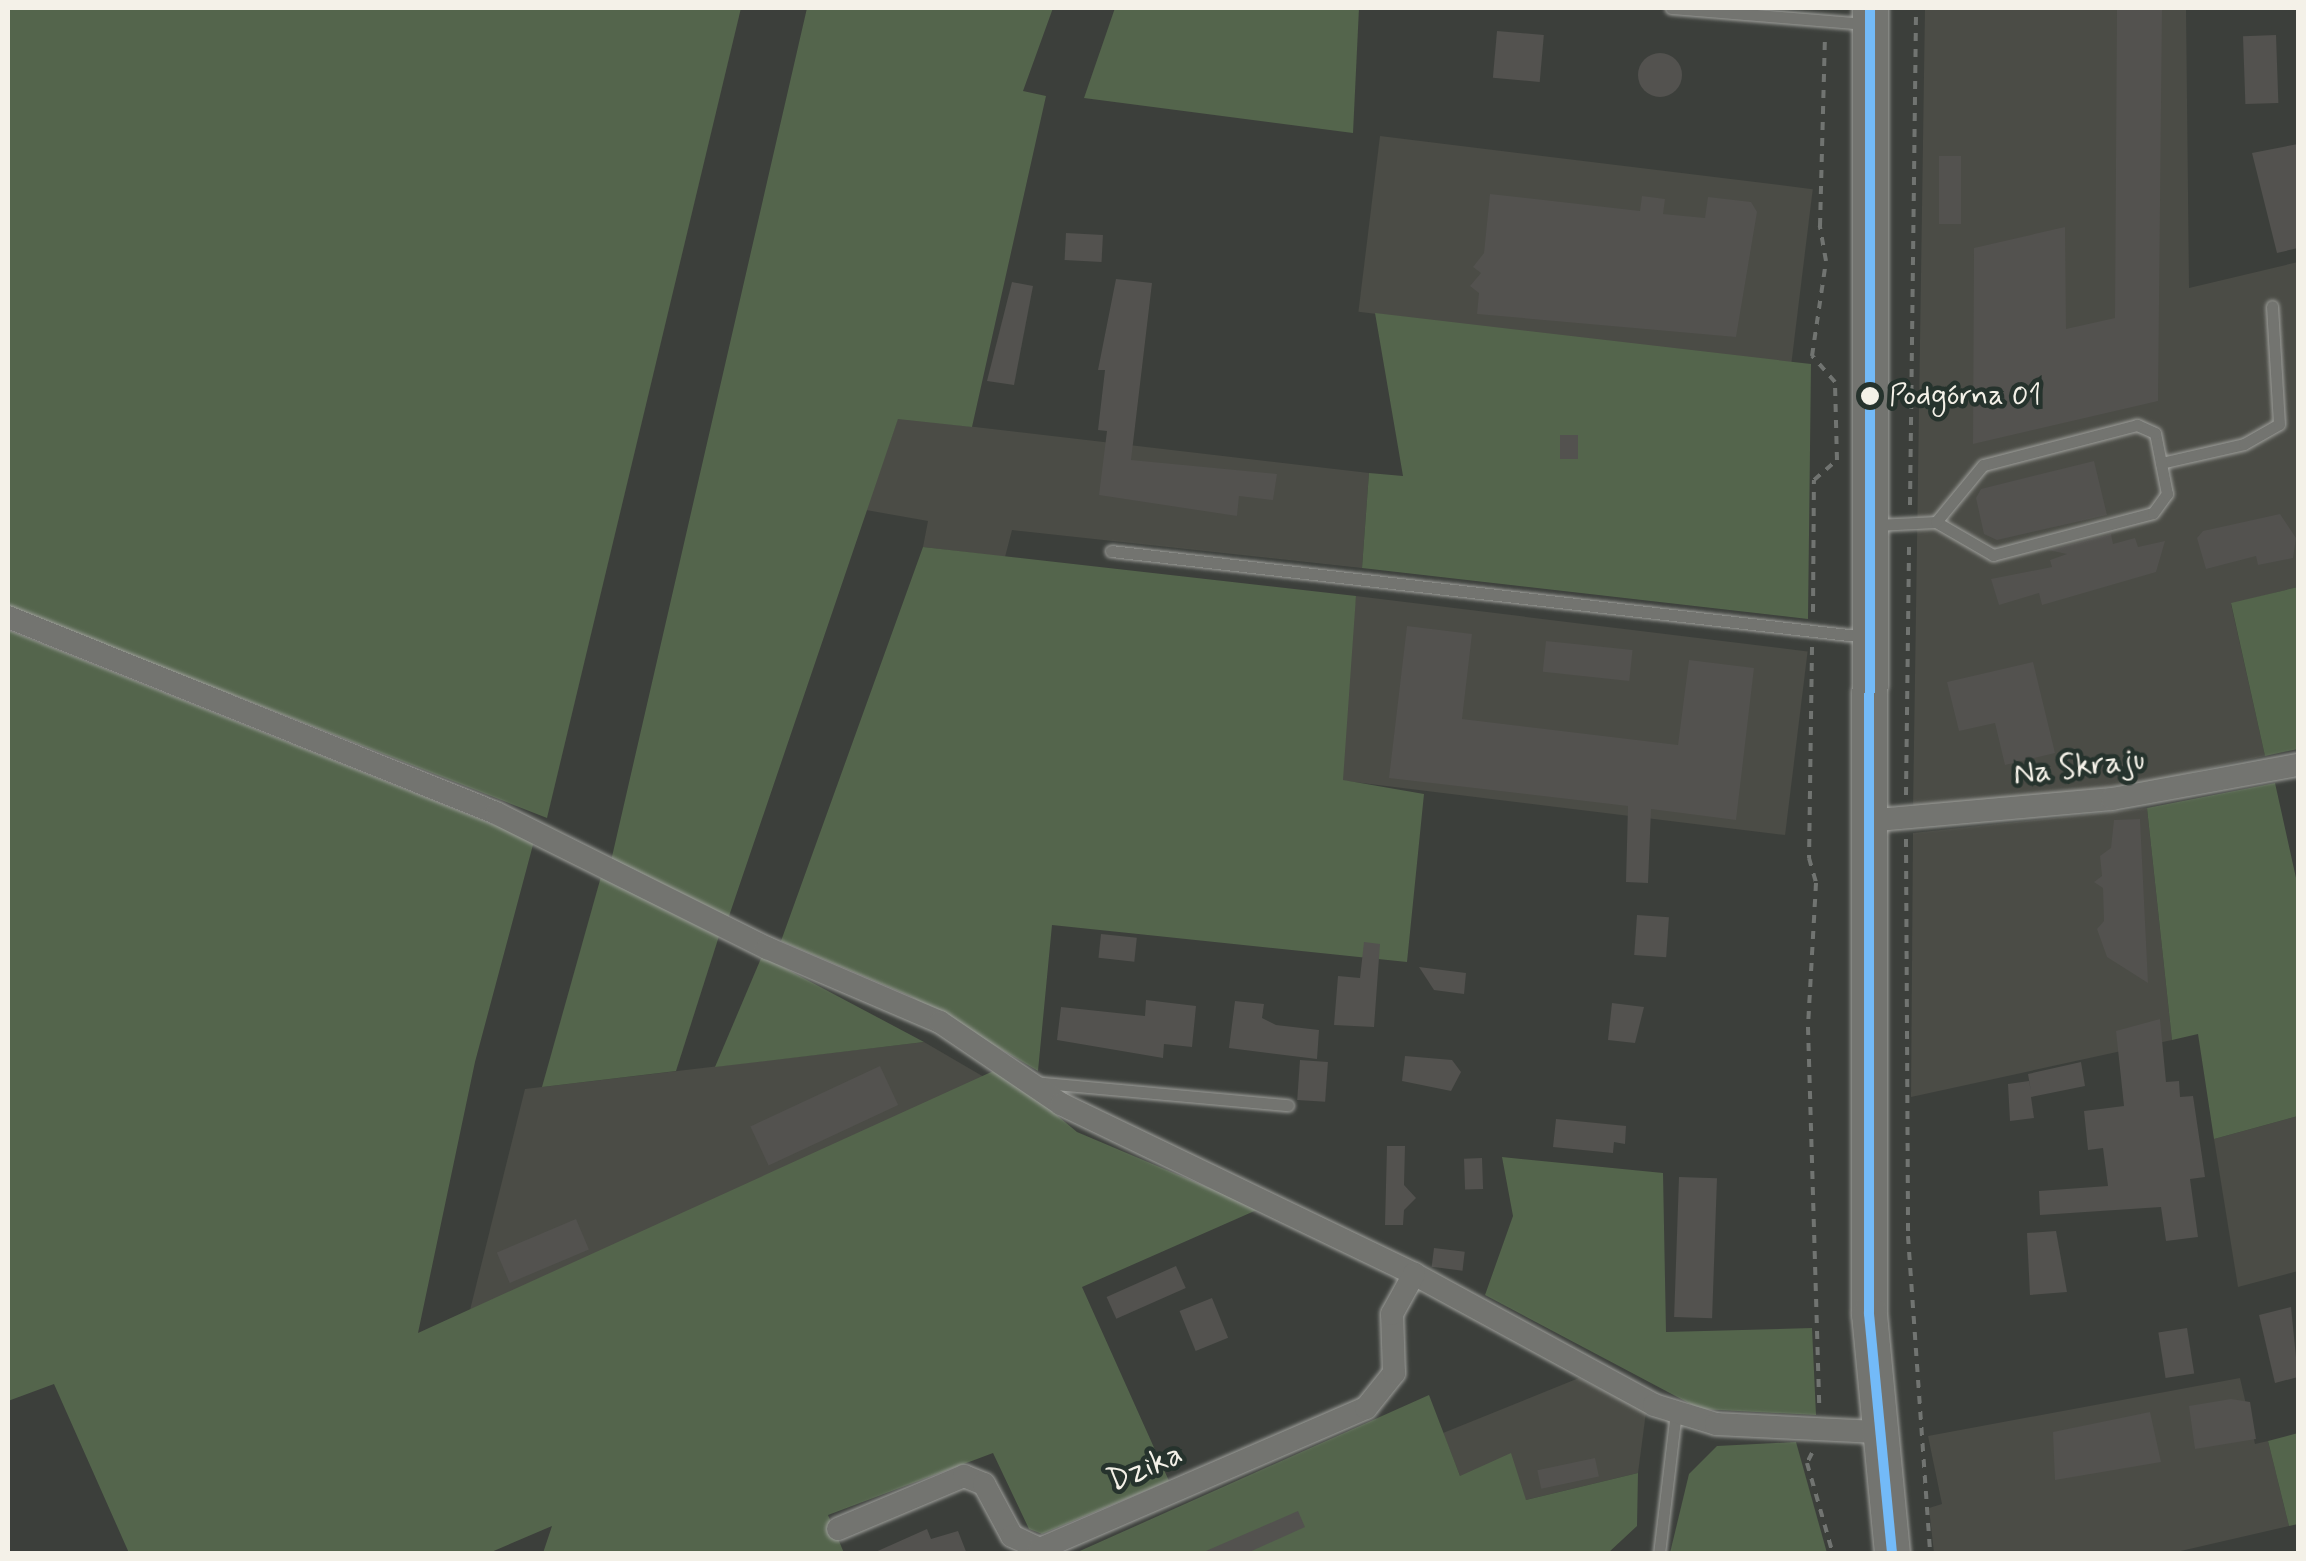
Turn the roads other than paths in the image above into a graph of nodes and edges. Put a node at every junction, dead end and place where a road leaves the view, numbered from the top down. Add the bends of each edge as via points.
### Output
1 (1671, 8) edge
2 (1870, 16) edge
3 (2272, 306) dead end
4 (2161, 463) junction
5 (1936, 522) junction
6 (1867, 525) junction
7 (1111, 551) dead end
8 (8, 616) edge
9 (1866, 637) junction
10 (2298, 765) edge
11 (1866, 821) junction
12 (1028, 1082) junction
13 (1288, 1105) dead end
14 (1414, 1274) junction
15 (1676, 1412) junction
16 (1876, 1432) junction
17 (838, 1529) dead end
18 (1889, 1538) edge
19 (1659, 1554) edge

1 - 2 lane via 1826,21
2 - 6 main road
3 - 4 lane via 2279,424 2244,444
4 - 5 lane via 2155,433 2138,425 1983,464
4 - 5 lane via 2167,494 2153,513 1993,555
5 - 6 lane
6 - 9 main road
7 - 9 lane
8 - 12 street via 496,814 767,948 940,1022
9 - 11 main road
10 - 11 street, Na Skraju via 2112,799
11 - 16 main road
12 - 13 lane
12 - 14 street
14 - 15 street
14 - 17 street, Dzika via 1392,1314 1388,1386 1348,1416 1040,1549 1012,1536 984,1484 964,1476
15 - 16 street via 1716,1424
15 - 19 lane
16 - 18 main road

